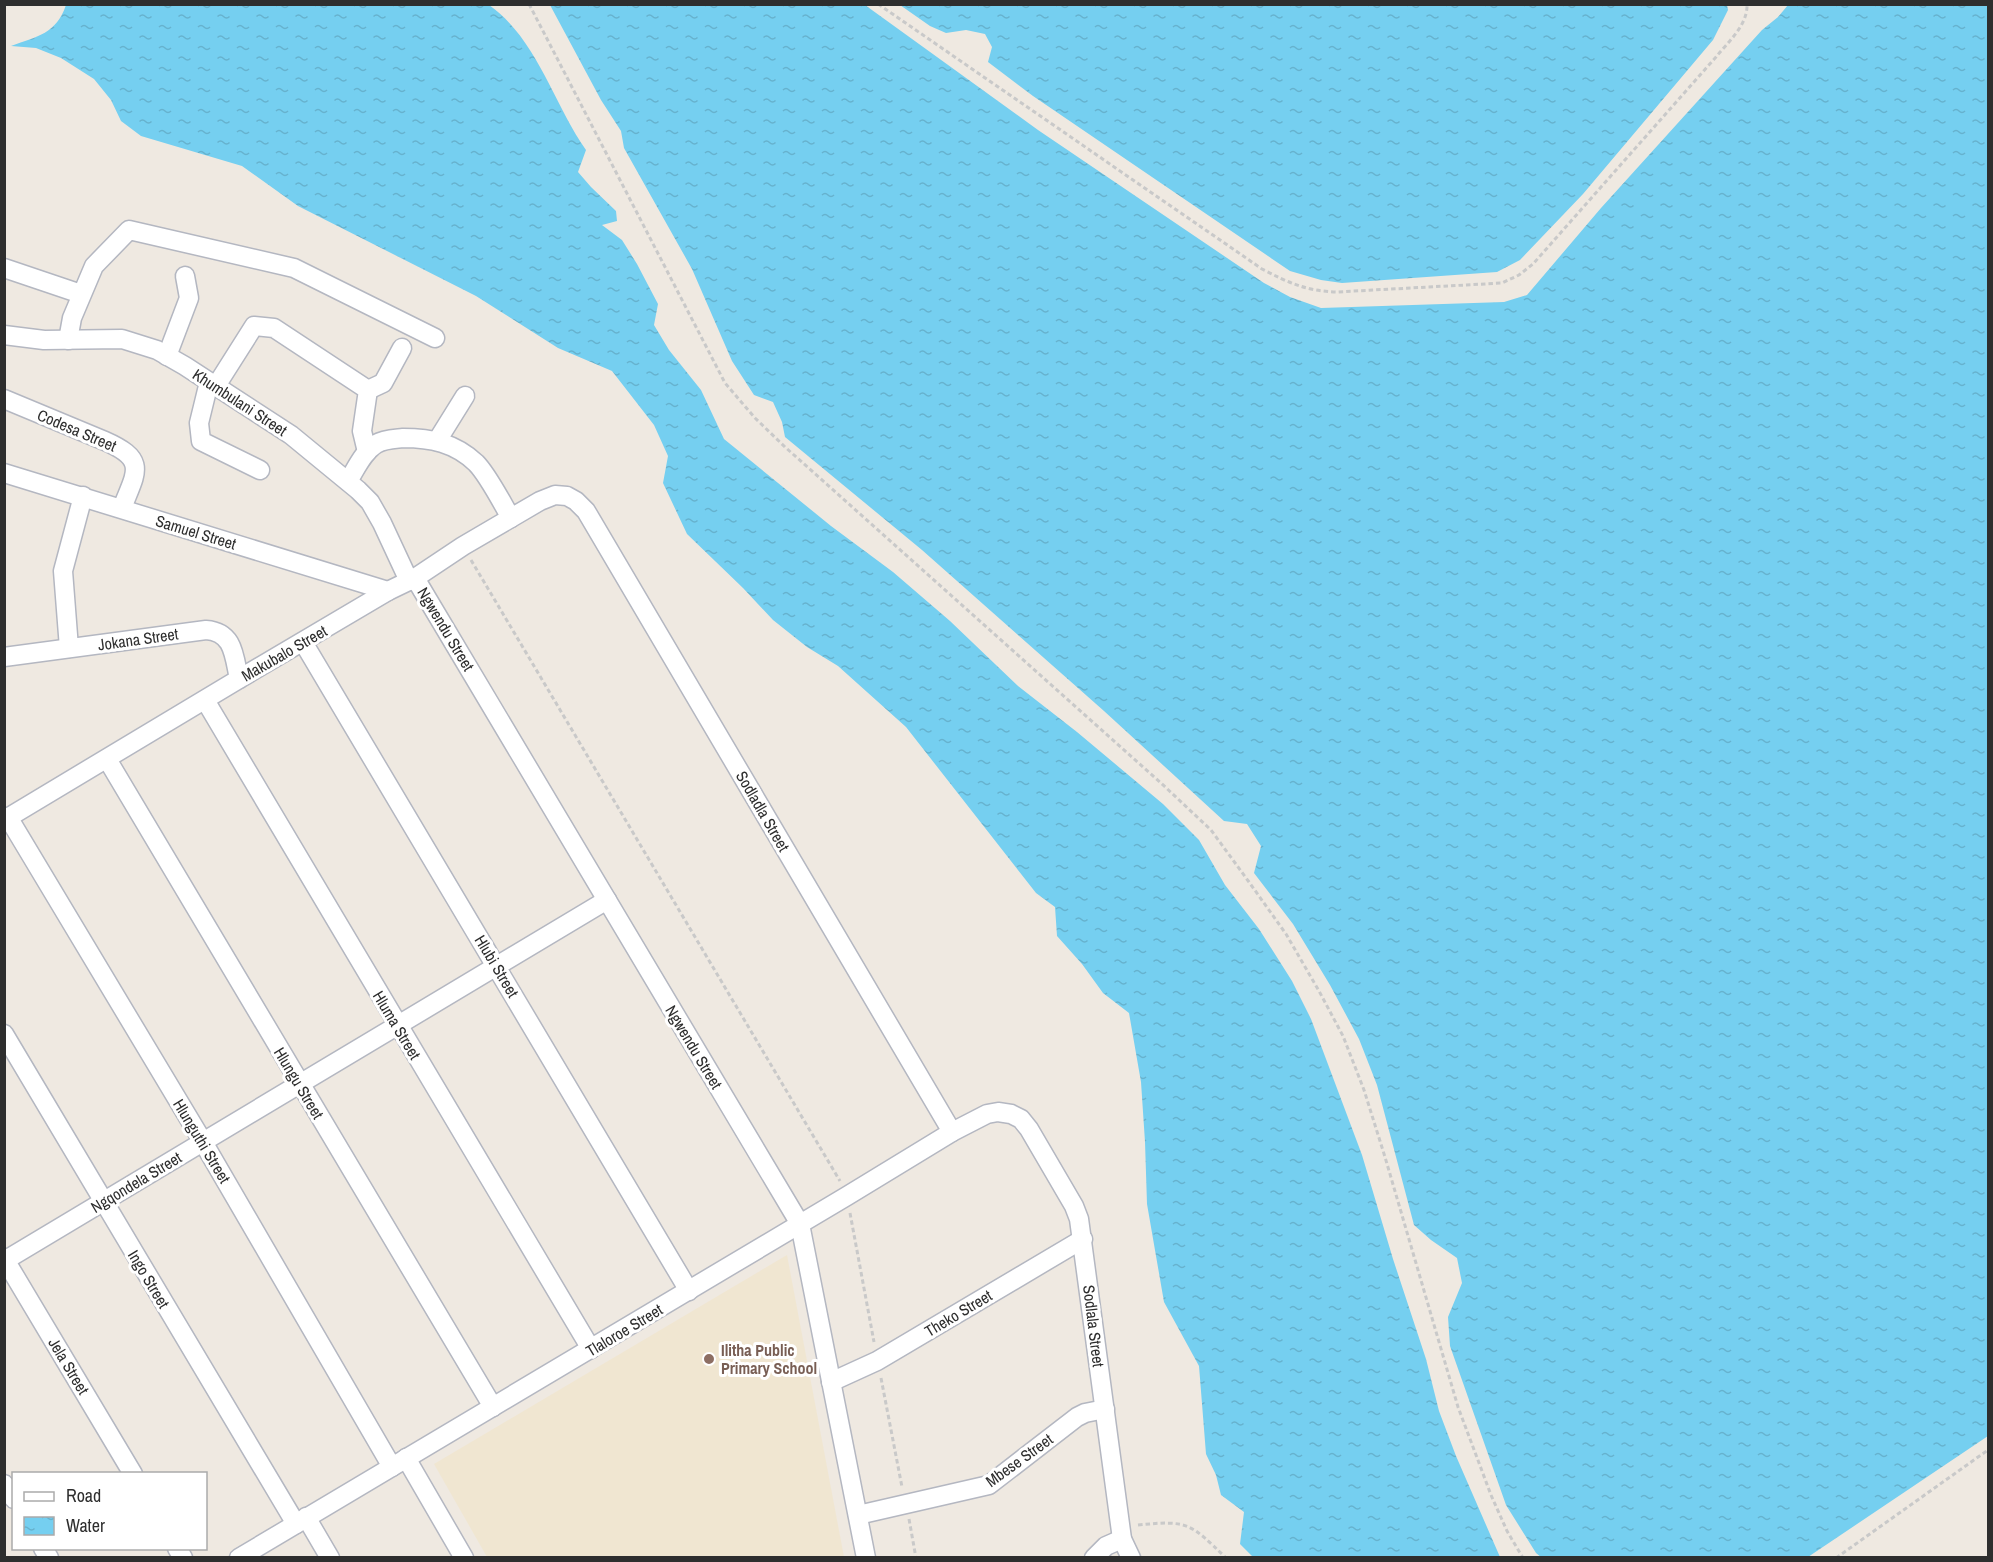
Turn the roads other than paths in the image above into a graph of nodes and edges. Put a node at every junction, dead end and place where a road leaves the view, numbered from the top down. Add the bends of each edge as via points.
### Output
1 (4, 268) edge
2 (185, 276) dead end
3 (81, 294) junction
4 (4, 335) edge
5 (435, 338) dead end
6 (68, 340) junction
7 (402, 348) dead end
8 (167, 356) junction
9 (212, 384) junction
10 (368, 390) junction
11 (465, 396) dead end
12 (4, 399) edge
13 (437, 441) junction
14 (367, 452) junction
15 (260, 470) dead end
16 (4, 473) edge
17 (348, 481) junction
18 (83, 496) junction
19 (567, 496) joint
20 (122, 508) junction
21 (511, 518) junction
22 (412, 579) junction
23 (388, 591) junction
24 (303, 642) junction
25 (69, 648) junction
26 (4, 657) edge
27 (239, 679) junction
28 (205, 700) junction
29 (107, 759) junction
30 (6, 819) edge
31 (607, 900) junction
32 (497, 966) junction
33 (397, 1025) junction
34 (4, 1034) edge
35 (300, 1084) junction
36 (1011, 1114) joint
37 (952, 1132) junction
38 (203, 1142) junction
39 (103, 1201) junction
40 (800, 1224) junction
41 (1083, 1239) junction
42 (5, 1260) edge
43 (689, 1291) junction
44 (591, 1349) junction
45 (831, 1382) junction
46 (493, 1407) junction
47 (1105, 1409) junction
48 (399, 1463) junction
49 (132, 1472) edge
50 (858, 1515) junction
51 (301, 1521) junction
52 (1122, 1539) junction
53 (239, 1557) edge
54 (330, 1557) edge
55 (464, 1557) edge
56 (866, 1557) edge
57 (1094, 1557) edge
58 (1131, 1557) edge

1 - 3 street
2 - 8 street via 189,298
3 - 5 street via 94,266 129,230 294,268
3 - 6 street
4 - 6 street, Khumbulani Street
6 - 8 street, Khumbulani Street via 122,339
7 - 10 street via 383,383
8 - 9 street, Khumbulani Street
9 - 10 street via 254,326 274,328
9 - 15 street via 199,423 201,441
9 - 17 street, Khumbulani Street via 291,435
10 - 14 street via 362,431
11 - 13 street
12 - 20 street, Codesa Street via 128,454 136,468
13 - 14 street via 393,439 377,443
13 - 21 street via 461,451 478,464
14 - 17 street
16 - 18 street, Samuel Street
17 - 22 street, Khumbulani Street via 370,502
18 - 20 street, Samuel Street
18 - 25 street via 63,571
19 - 21 street, Makubalo Street via 555,495
19 - 37 street, Sodladla Street via 586,511
20 - 23 street, Samuel Street
21 - 22 street, Makubalo Street
22 - 23 street, Makubalo Street
22 - 31 street, Ngwendu Street
23 - 24 street, Makubalo Street
24 - 27 street, Makubalo Street
24 - 32 street, Hlubi Street
25 - 26 street, Jokana Street
25 - 27 street, Jokana Street via 217,631 232,648
27 - 28 street, Makubalo Street
28 - 29 street, Makubalo Street
28 - 33 street, Hluma Street
29 - 30 street, Makubalo Street
29 - 35 street, Hlungu Street
30 - 38 street, Hlunguthi Street
31 - 32 street, Ngqondela Street
31 - 40 street, Ngwendu Street
32 - 33 street, Ngqondela Street
32 - 43 street, Hlubi Street
33 - 35 street, Ngqondela Street
33 - 44 street, Hluma Street
34 - 39 street, Ingo Street
35 - 38 street, Ngqondela Street
35 - 46 street, Hlungu Street
36 - 37 street, Tlaloroe Street via 987,1114
36 - 41 street, Sodlala Street via 1022,1119 1036,1139 1074,1206
37 - 40 street, Tlaloroe Street
38 - 39 street, Ngqondela Street
38 - 48 street, Hlunguthi Street
39 - 42 street, Ngqondela Street
39 - 51 street, Ingo Street
40 - 43 street, Tlaloroe Street
40 - 45 street, Ngwendu Street
41 - 45 street, Theko Street via 877,1361
41 - 47 street, Sodlala Street
42 - 49 street, Jela Street
43 - 44 street, Tlaloroe Street
44 - 46 street, Tlaloroe Street
45 - 50 street, Ngwendu Street
46 - 48 street, Tlaloroe Street
47 - 50 street, Mbese Street via 1077,1417 989,1485
47 - 52 street, Sodlala Street
48 - 51 street, Tlaloroe Street
48 - 55 street, Hlunguthi Street
50 - 56 street, Ngwendu Street
51 - 53 street, Tlaloroe Street
51 - 54 street, Ingo Street
52 - 57 street
52 - 58 street, Sodlala Street

